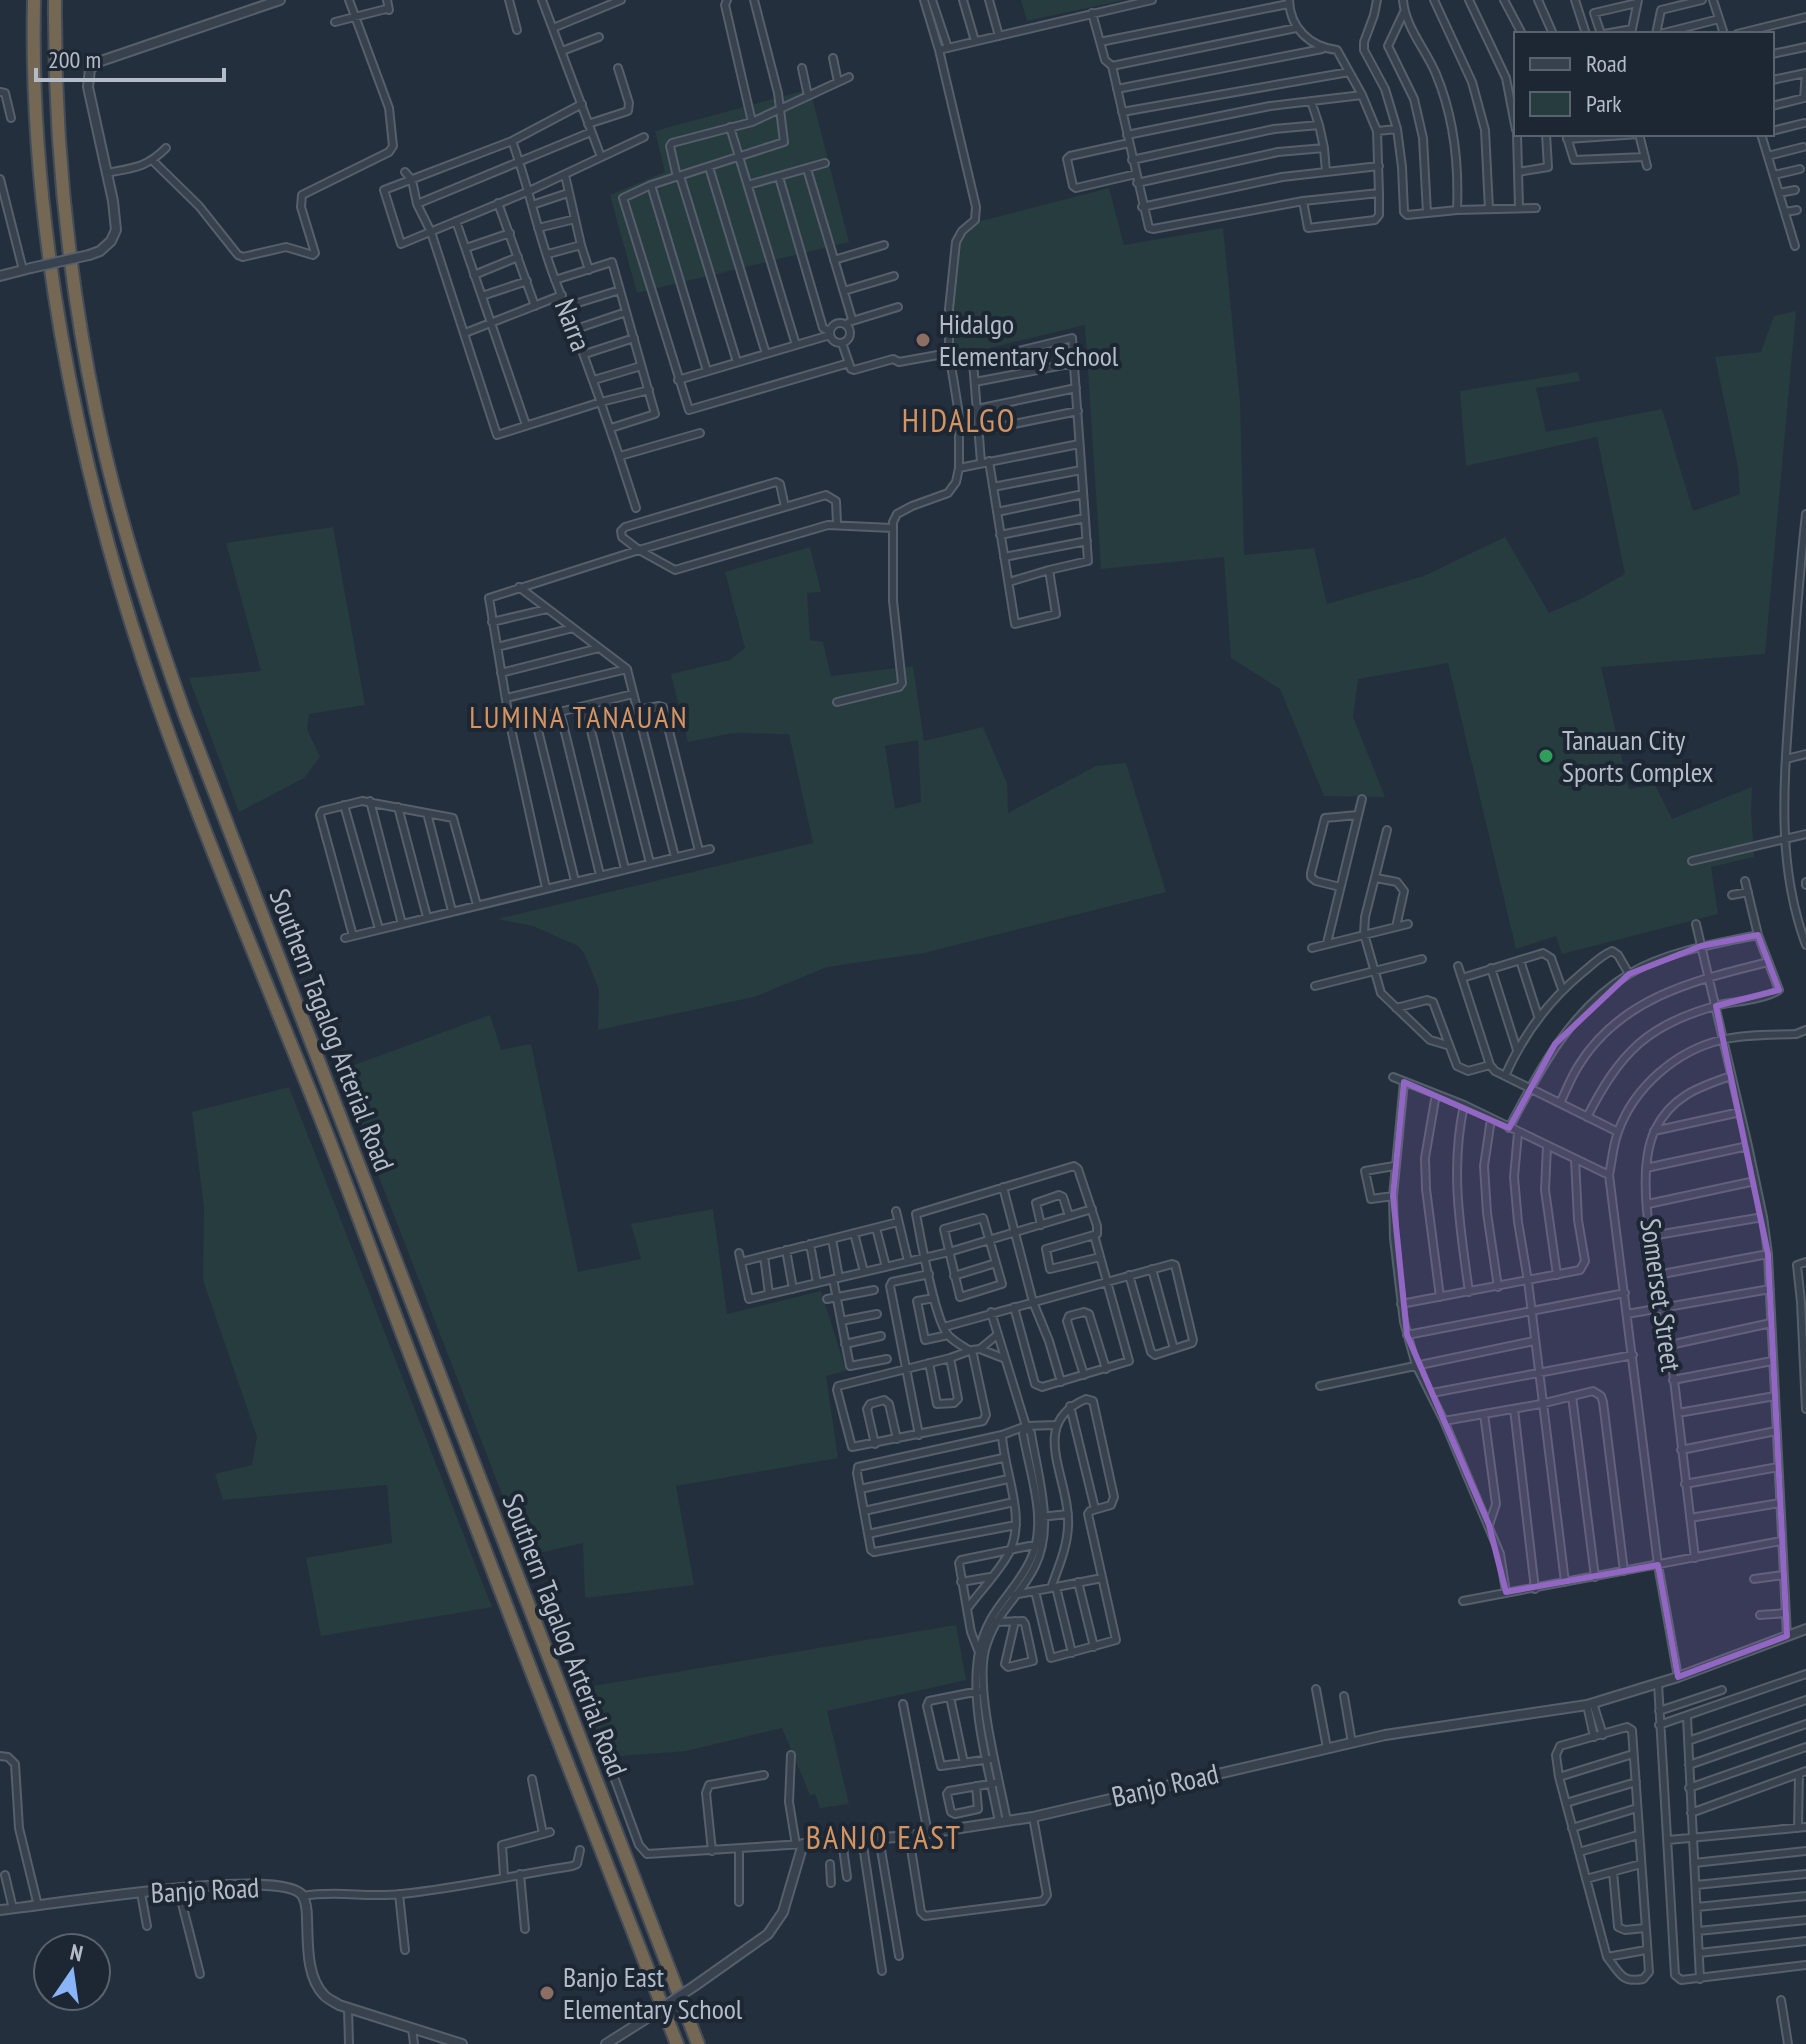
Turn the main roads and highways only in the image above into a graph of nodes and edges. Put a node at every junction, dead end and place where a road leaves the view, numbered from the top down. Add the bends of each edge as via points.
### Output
1 (34, 0) edge
2 (55, 0) edge
3 (677, 2044) edge
4 (698, 2044) edge

1 - 3 highway, Southern Tagalog Arterial Road via 36,98 52,272 90,474 143,659
2 - 4 highway, Southern Tagalog Arterial Road via 57,99 72,273 96,412 139,581 196,745

